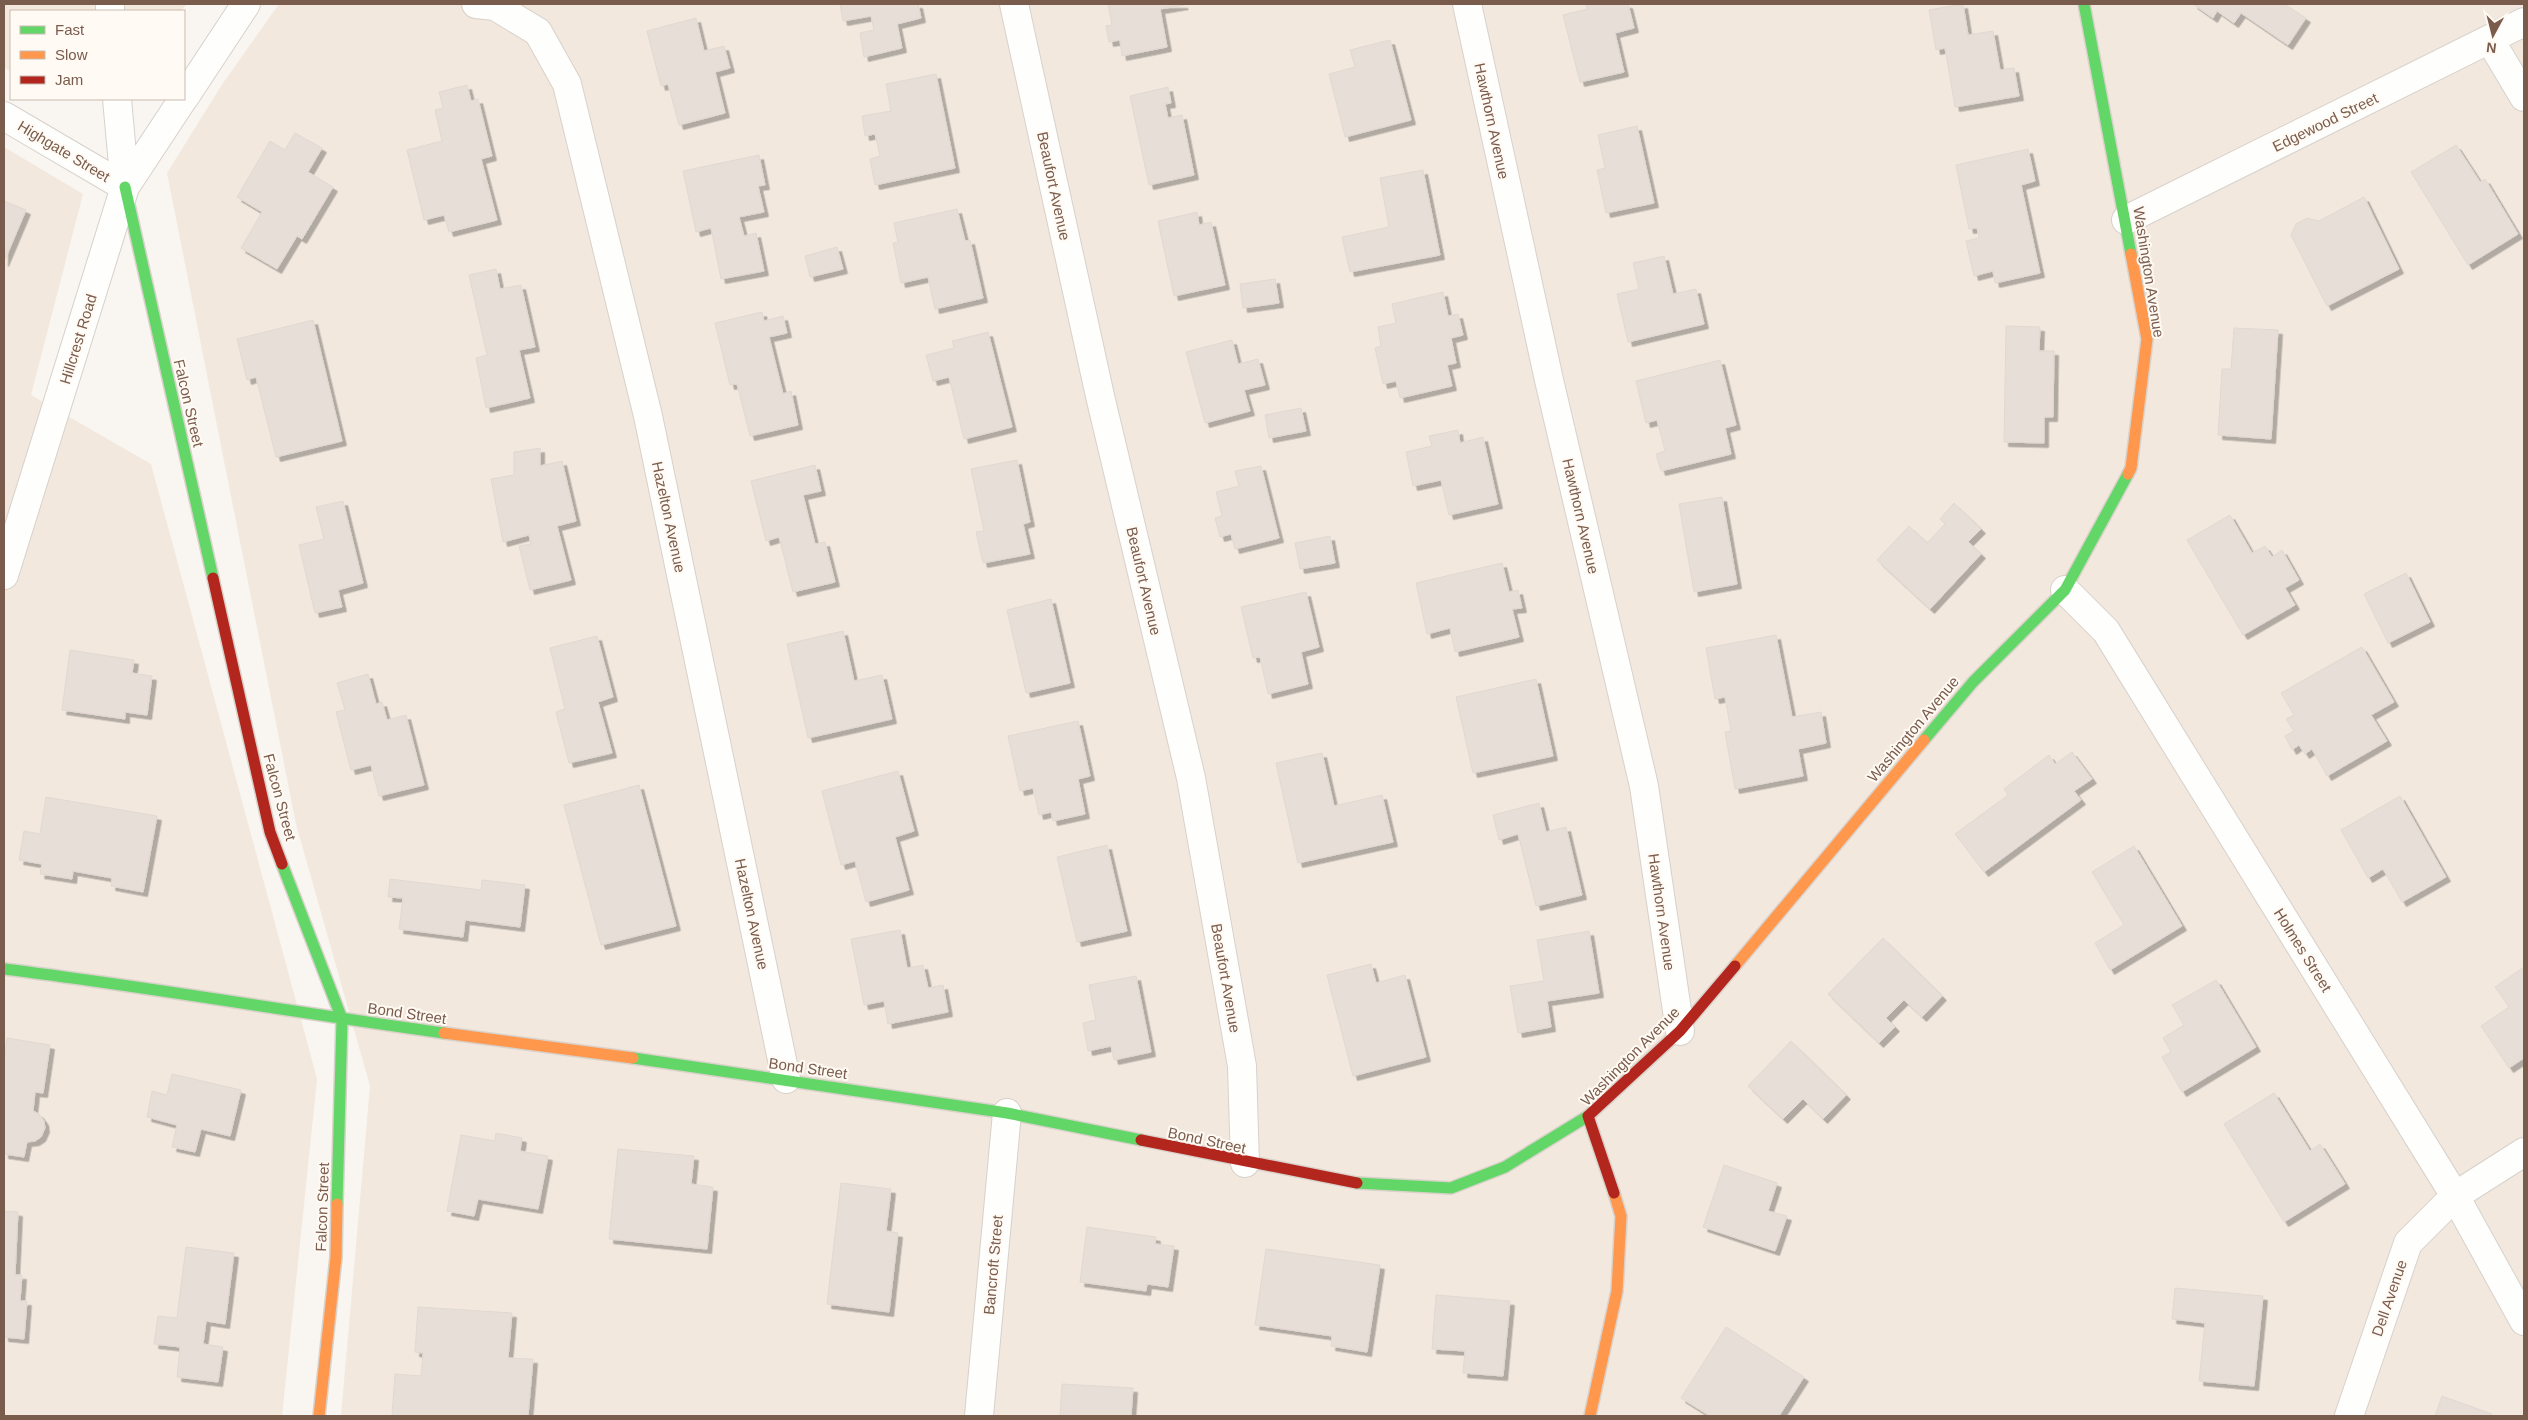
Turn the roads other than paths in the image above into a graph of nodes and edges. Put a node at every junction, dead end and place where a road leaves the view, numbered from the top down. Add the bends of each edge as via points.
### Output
1 (246, 4) edge
2 (476, 4) edge
3 (1014, 4) edge
4 (1467, 4) edge
5 (2084, 4) edge
6 (2524, 22) edge
7 (2490, 40) junction
8 (185, 96) edge
9 (2524, 97) edge
10 (117, 100) edge
11 (183, 100) edge
12 (4, 116) edge
13 (125, 187) junction
14 (2126, 220) junction
15 (5, 568) edge
16 (2066, 590) junction
17 (4, 969) edge
18 (342, 1019) junction
19 (1680, 1031) junction
20 (786, 1079) junction
21 (1007, 1113) junction
22 (1588, 1116) junction
23 (2524, 1152) edge
24 (1245, 1163) junction
25 (2455, 1196) junction
26 (2524, 1321) edge
27 (319, 1416) edge
28 (979, 1416) edge
29 (1590, 1416) edge
30 (2349, 1416) edge

1 - 8 street
2 - 20 street, Hazelton Avenue via 495,6 538,32 567,84 648,416
3 - 24 street, Beaufort Avenue via 1100,396 1190,778 1242,1066
4 - 19 street, Hawthorn Avenue via 1547,372 1644,786
5 - 14 street, Washington Avenue
6 - 7 street, Edgewood Street
7 - 9 street
7 - 14 street, Edgewood Street
10 - 13 street, Hillcrest Road
11 - 13 street
12 - 13 street, Highgate Street
13 - 15 street, Hillcrest Road
13 - 18 street, Falcon Street via 270,832
14 - 16 street, Washington Avenue via 2147,340 2132,468
16 - 19 street, Washington Avenue via 1973,682
16 - 25 street, Holmes Street via 2106,631
17 - 18 street, Bond Street via 135,985
18 - 20 street, Bond Street
18 - 27 street, Falcon Street via 336,1257
19 - 22 street, Washington Avenue
20 - 21 street, Bond Street
21 - 24 street, Bond Street
21 - 28 street, Bancroft Street
22 - 24 street, Bond Street via 1505,1167 1451,1188 1350,1183
22 - 29 street, Washington Avenue via 1621,1216 1617,1291
23 - 25 street, Dell Avenue
25 - 26 street, Holmes Street
25 - 30 street, Dell Avenue via 2408,1243

